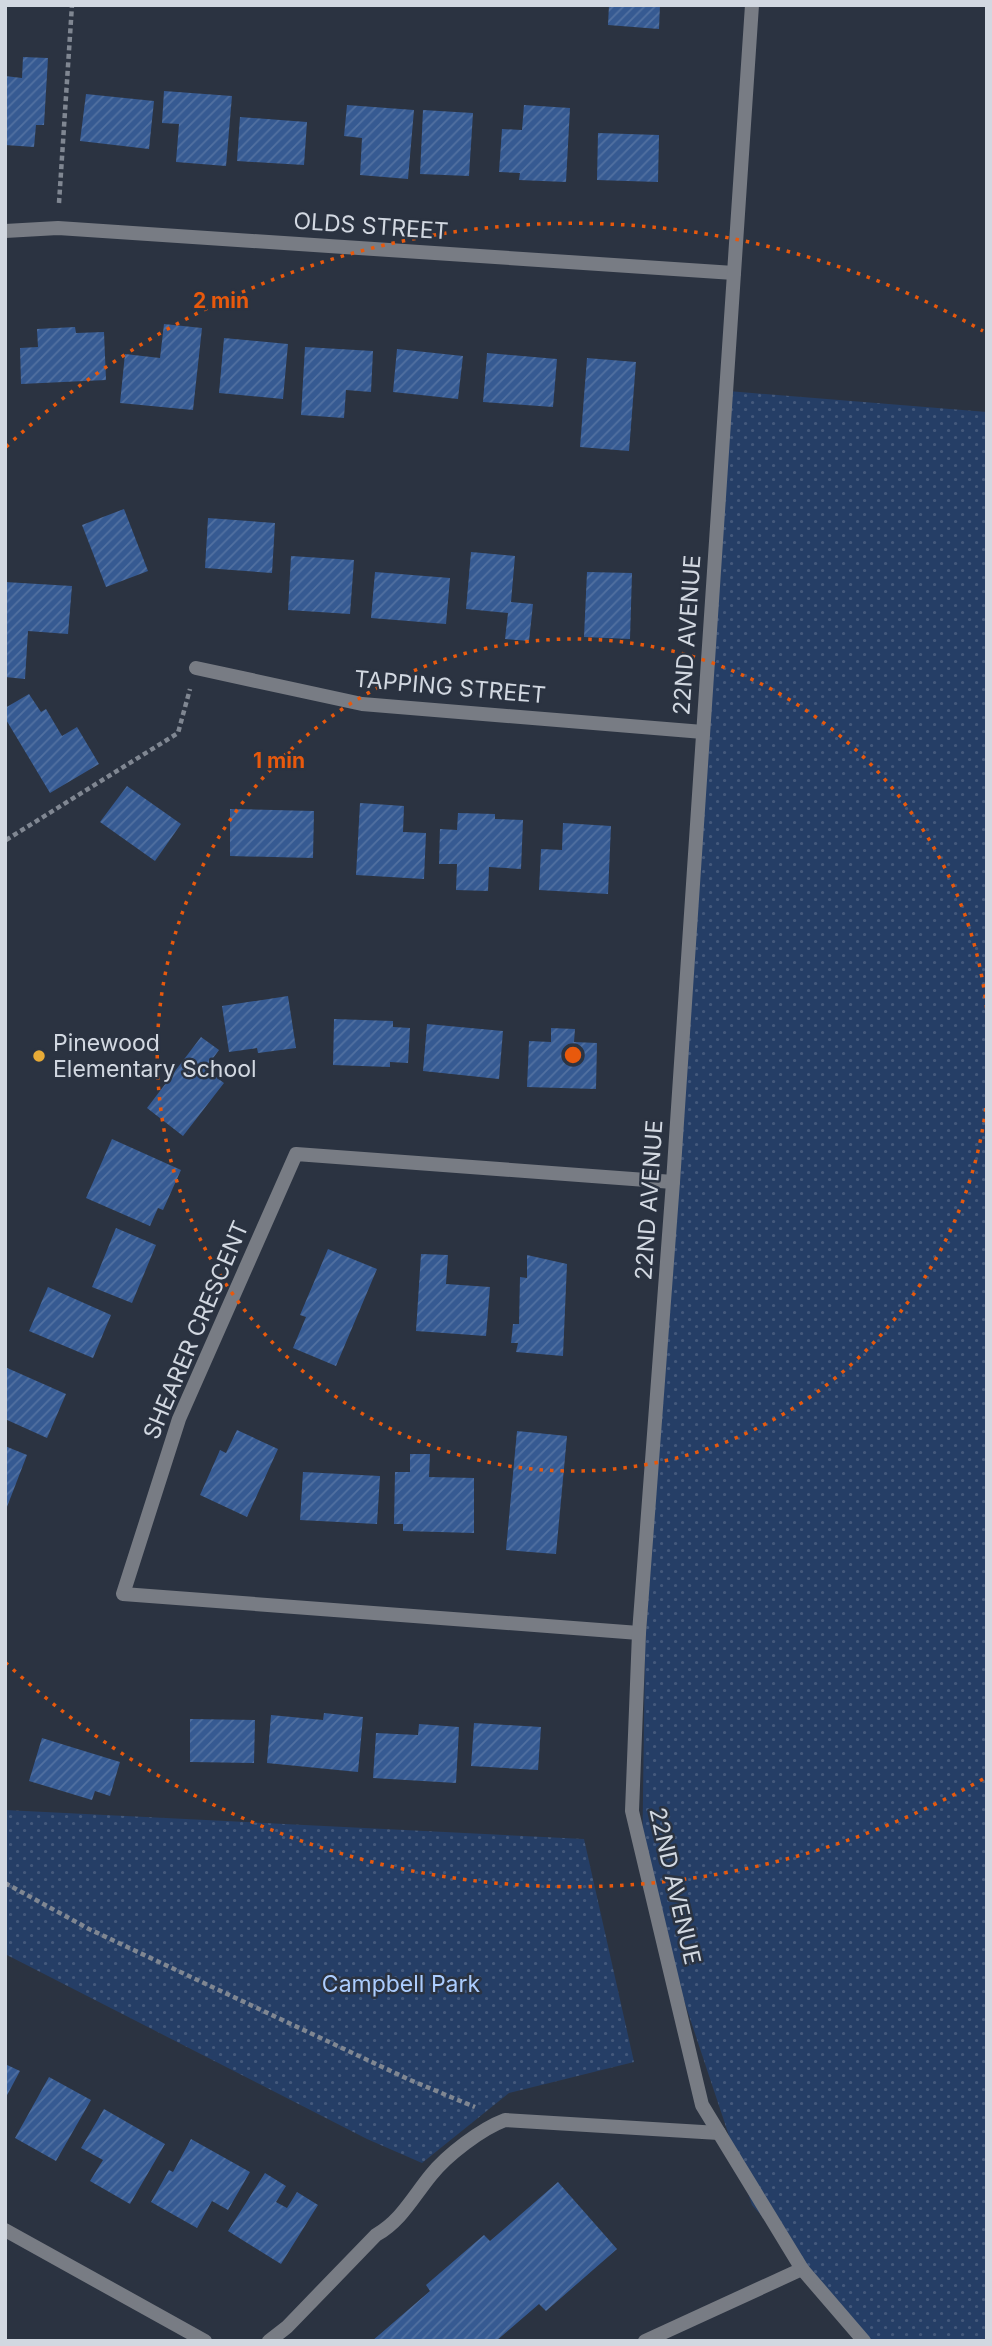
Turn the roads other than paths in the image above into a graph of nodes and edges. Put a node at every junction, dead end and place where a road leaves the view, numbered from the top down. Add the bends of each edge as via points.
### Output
1 (752, 5) edge
2 (5, 231) edge
3 (734, 273) junction
4 (196, 668) road end
5 (703, 732) junction
6 (673, 1182) junction
7 (639, 1633) junction
8 (719, 2133) junction
9 (5, 2230) edge
10 (802, 2269) junction
11 (205, 2341) edge
12 (269, 2341) edge
13 (645, 2341) edge
14 (864, 2341) edge

1 - 3 street, 22ND AVENUE
2 - 3 street, OLDS STREET via 58,228
3 - 5 street, 22ND AVENUE
4 - 5 street, TAPPING STREET via 362,704
5 - 6 street, 22ND AVENUE
6 - 7 street, 22ND AVENUE
6 - 7 street, SHEARER CRESCENT via 296,1154 179,1419 123,1594
7 - 8 street, 22ND AVENUE via 632,1811 702,2105
8 - 10 street, 22ND AVENUE
8 - 12 street via 505,2119 478,2133 433,2172 393,2226 376,2235
9 - 11 street
10 - 13 street
10 - 14 street, 22ND AVENUE

